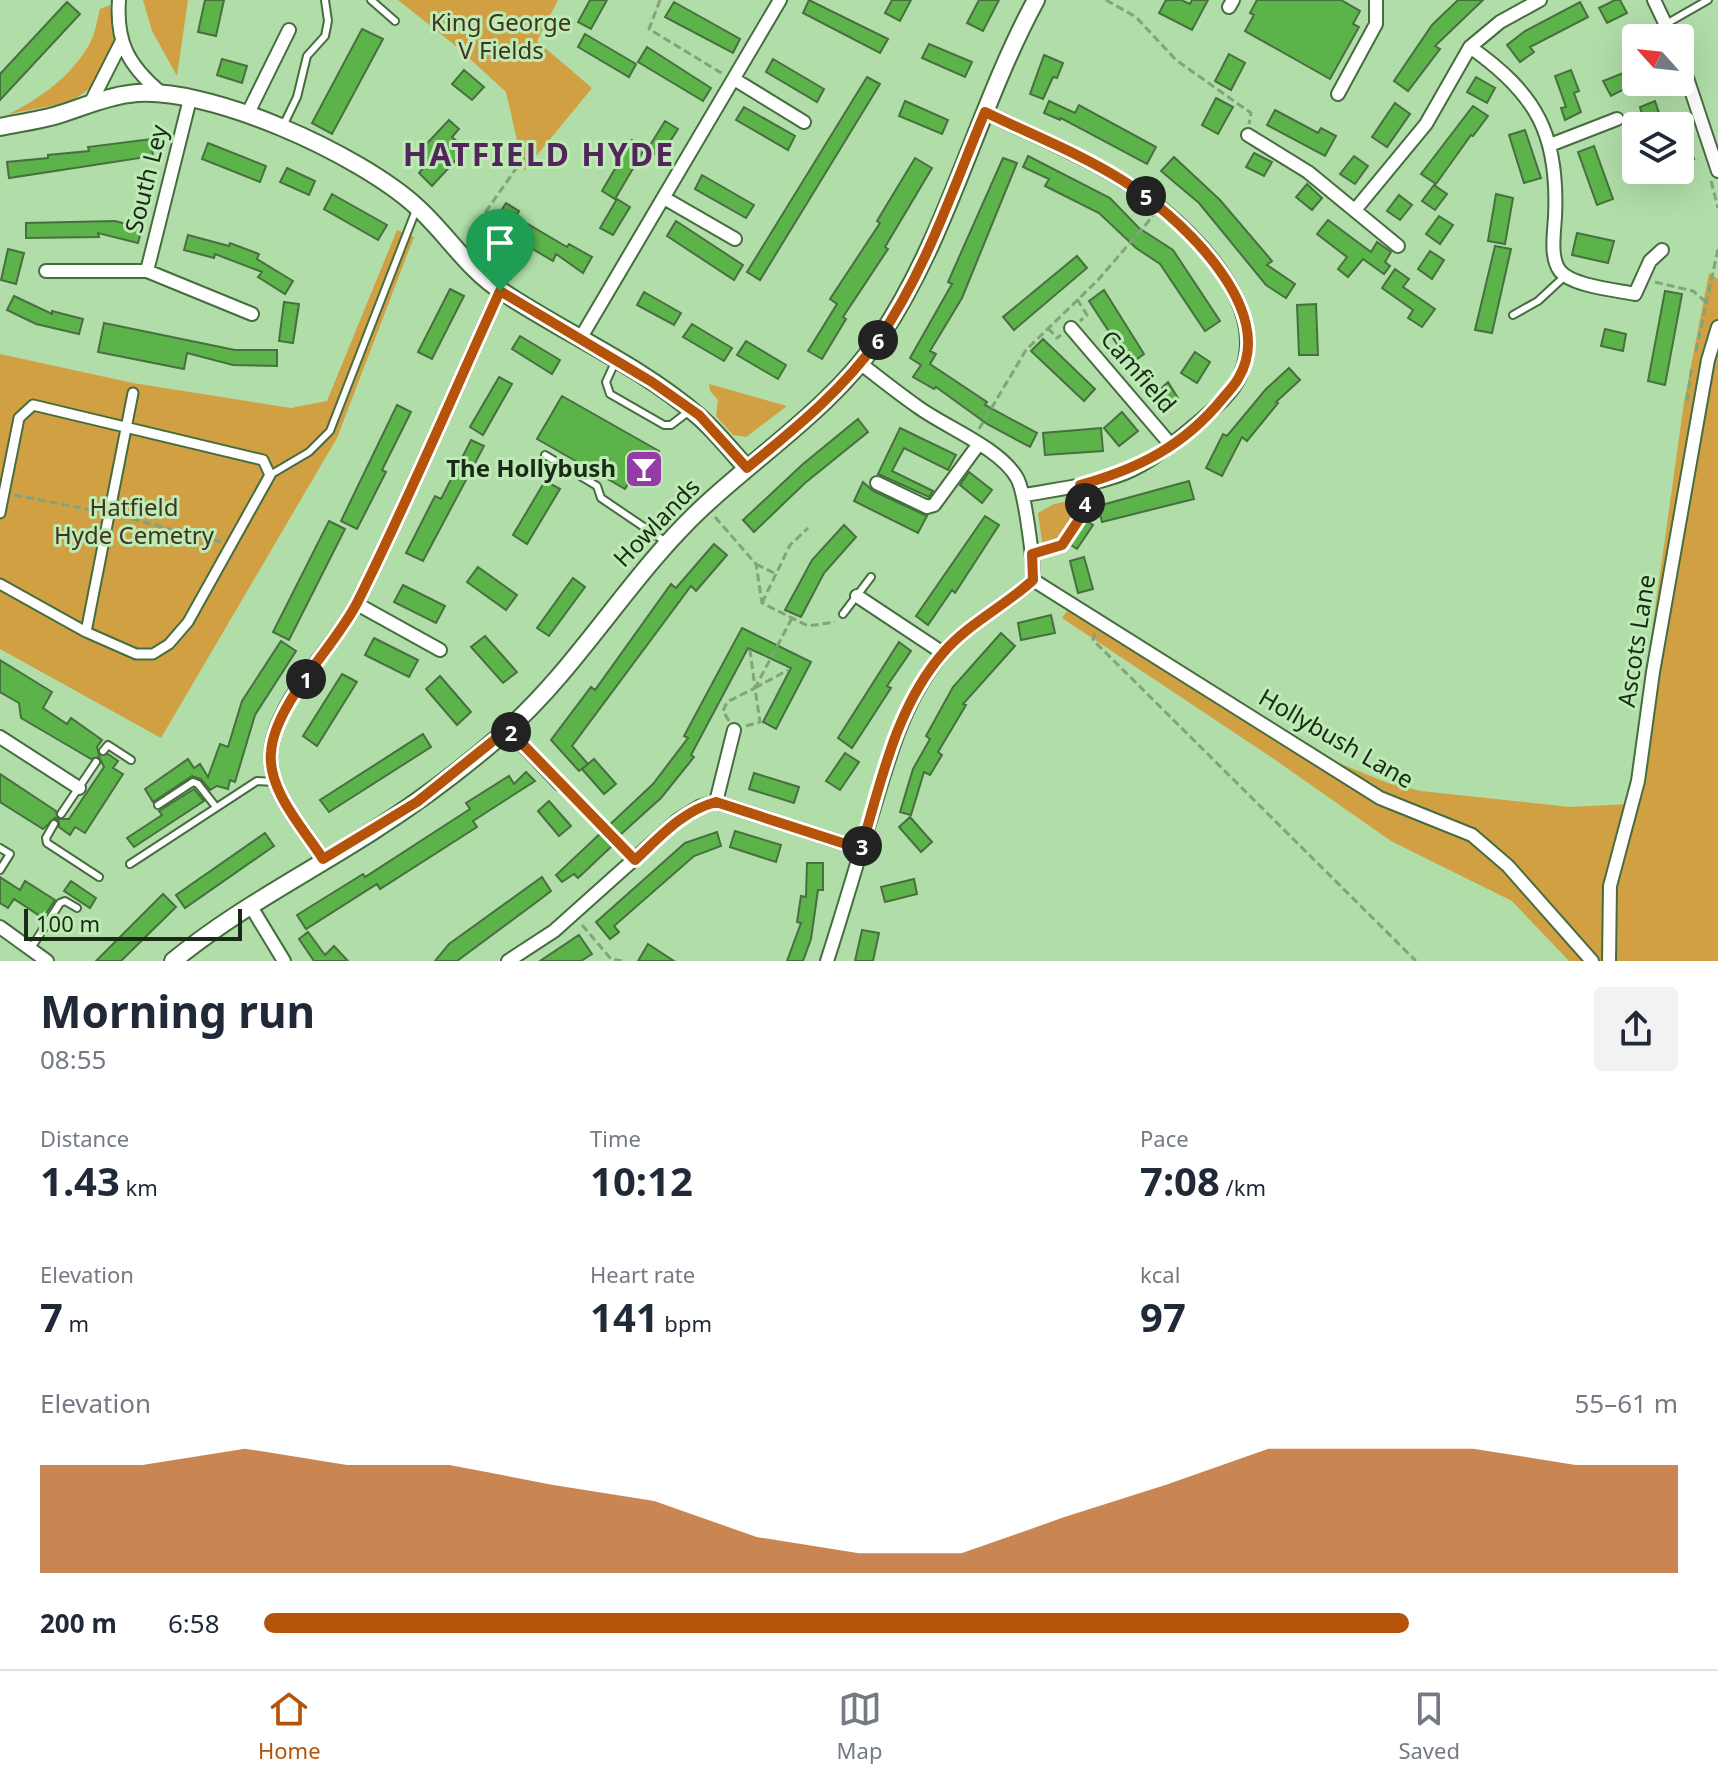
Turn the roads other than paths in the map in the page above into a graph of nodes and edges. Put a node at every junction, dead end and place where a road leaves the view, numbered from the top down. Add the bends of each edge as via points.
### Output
1 (119, 0) edge
2 (325, 0) edge
3 (371, 0) edge
4 (780, 0) edge
5 (1036, 0) edge
6 (1376, 0) edge
7 (1540, 0) edge
8 (1654, 0) edge
9 (1708, 0) edge
10 (395, 21) dead end
11 (1666, 24) joint
12 (289, 30) dead end
13 (122, 41) junction
14 (1470, 47) junction
15 (734, 79) junction
16 (160, 92) junction
17 (1338, 94) dead end
18 (1693, 96) edge
19 (190, 99) junction
20 (90, 104) junction
21 (985, 112) junction
22 (247, 115) junction
23 (1617, 119) dead end
24 (804, 122) dead end
25 (0, 127) edge
26 (282, 129) junction
27 (1248, 135) road end
28 (1550, 145) junction
29 (1718, 171) edge
30 (664, 198) junction
31 (417, 206) junction
32 (1355, 210) junction
33 (735, 239) dead end
34 (1398, 246) dead end
35 (1662, 250) dead end
36 (46, 271) dead end
37 (147, 271) junction
38 (1565, 276) junction
39 (500, 291) junction
40 (252, 314) dead end
41 (1513, 315) dead end
42 (1718, 327) edge
43 (1071, 328) dead end
44 (580, 339) junction
45 (616, 360) junction
46 (860, 363) junction
47 (133, 393) dead end
48 (690, 410) junction
49 (127, 427) junction
50 (978, 445) junction
51 (1171, 445) junction
52 (545, 455) dead end
53 (747, 468) junction
54 (270, 475) junction
55 (877, 483) dead end
56 (1025, 495) junction
57 (0, 513) edge
58 (666, 542) junction
59 (871, 577) dead end
60 (1033, 580) junction
61 (0, 584) edge
62 (857, 596) junction
63 (357, 604) junction
64 (843, 614) road end
65 (86, 632) junction
66 (440, 650) dead end
67 (943, 653) junction
68 (508, 729) junction
69 (734, 730) road end
70 (0, 737) edge
71 (103, 751) dead end
72 (131, 760) dead end
73 (96, 762) dead end
74 (274, 782) junction
75 (560, 784) road end
76 (79, 788) junction
77 (716, 802) junction
78 (158, 805) dead end
79 (216, 807) junction
80 (61, 814) dead end
81 (54, 824) dead end
82 (0, 848) edge
83 (861, 849) junction
84 (323, 859) junction
85 (130, 864) dead end
86 (0, 870) edge
87 (99, 877) dead end
88 (250, 905) junction
89 (77, 908) dead end
90 (0, 927) edge
91 (31, 948) junction
92 (47, 961) edge
93 (173, 961) edge
94 (284, 961) edge
95 (508, 961) edge
96 (827, 961) edge
97 (1592, 961) edge
98 (1609, 961) edge

1 - 13 street
2 - 26 lane via 325,36 307,56
3 - 10 lane
4 - 15 street
5 - 21 street, Howlands
6 - 17 street via 1376,24
7 - 14 street via 1500,22
8 - 11 street
9 - 11 lane
12 - 22 street
13 - 16 street via 140,72
13 - 20 street
14 - 28 street via 1518,86 1540,117
14 - 32 street via 1426,124
15 - 24 street
15 - 30 street
16 - 19 street
16 - 20 street
18 - 29 street
19 - 22 street
19 - 37 street, South Ley
20 - 25 street
21 - 46 street, Howlands via 913,282
21 - 51 street via 1090,162 1141,193 1186,230 1242,309 1247,348 1239,377 1213,410
22 - 26 street
23 - 28 street
26 - 31 street via 371,173
27 - 32 street via 1308,172
28 - 38 street via 1556,198 1553,248 1558,270
30 - 33 street
30 - 44 street
31 - 39 street
31 - 54 lane via 330,431 309,452
32 - 34 street
35 - 38 street via 1650,261 1635,294
36 - 37 street, South Ley
37 - 40 street, South Ley
38 - 41 lane
39 - 44 street
39 - 63 street
42 - 98 street, Ascots Lane via 1670,569 1638,781 1610,886
43 - 51 street, Camfield
44 - 45 street
45 - 48 street
45 - 48 lane via 606,382 610,394 664,425
46 - 50 street
46 - 53 street, Howlands
47 - 49 street
48 - 53 street
49 - 54 street via 263,460
49 - 57 street via 33,405 19,418
49 - 65 street
50 - 55 street via 934,505 927,507
50 - 56 street via 1004,461
51 - 56 street via 1125,473
52 - 58 lane via 597,486 601,498
53 - 58 street, Howlands
54 - 65 street via 188,622 169,644 153,654 136,654
56 - 60 street
58 - 68 street, Howlands via 554,682
59 - 62 lane
60 - 67 street
60 - 97 street, Hollybush Lane via 1380,798 1472,835 1508,866
61 - 65 street
62 - 64 lane
62 - 67 street
63 - 66 street
63 - 74 street via 274,733
67 - 83 street via 913,697 896,735
68 - 75 street
68 - 84 street, Howlands via 417,802
69 - 77 street
70 - 76 street
71 - 72 lane via 108,745
73 - 76 lane
74 - 79 lane via 257,781
74 - 84 street
76 - 80 lane
77 - 83 street
77 - 95 street via 678,820 554,931
78 - 79 lane via 193,782
79 - 85 lane
81 - 87 lane via 47,843
82 - 86 lane via 10,854
83 - 96 street
84 - 88 street, Howlands
88 - 93 street, Howlands
88 - 94 street
89 - 91 lane via 60,903
90 - 91 street
91 - 92 street

